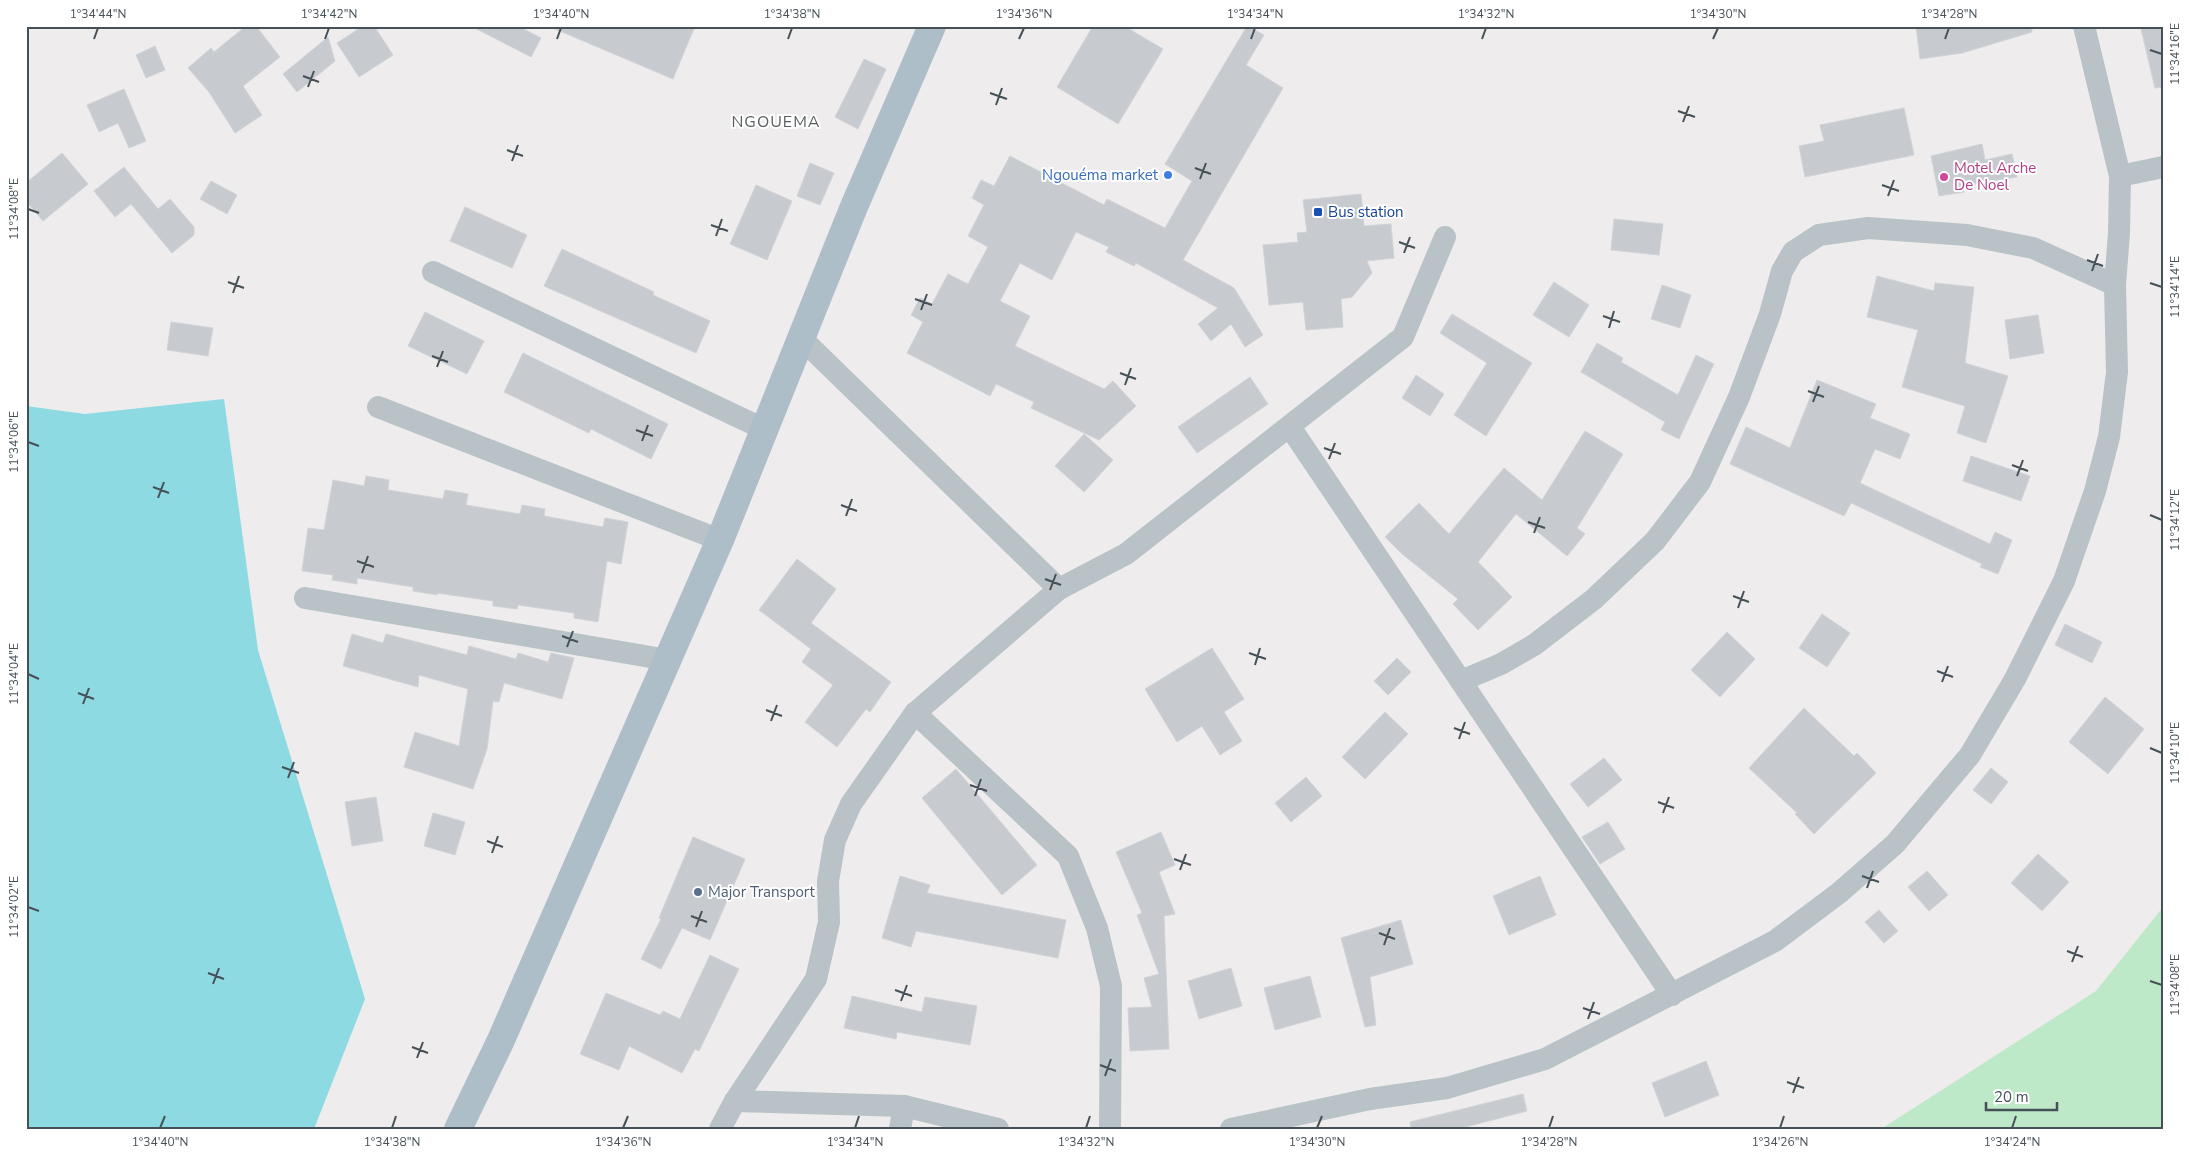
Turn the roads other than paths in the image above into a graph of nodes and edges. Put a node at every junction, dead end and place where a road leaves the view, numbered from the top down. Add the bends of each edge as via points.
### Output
1 (932, 26) edge
2 (2084, 26) edge
3 (2163, 167) edge
4 (2120, 176) junction
5 (1445, 237) dead end
6 (432, 272) dead end
7 (2115, 285) junction
8 (802, 339) junction
9 (378, 407) dead end
10 (1290, 427) junction
11 (766, 430) junction
12 (720, 540) junction
13 (1059, 589) junction
14 (305, 598) dead end
15 (668, 660) junction
16 (1461, 681) junction
17 (916, 713) junction
18 (1672, 995) junction
19 (735, 1101) junction
20 (904, 1106) junction
21 (458, 1129) edge
22 (720, 1129) edge
23 (900, 1129) edge
24 (998, 1129) edge
25 (1110, 1129) edge
26 (1231, 1129) edge

1 - 8 main road via 853,209
2 - 4 street
3 - 4 street
4 - 7 street
5 - 10 street via 1403,337
6 - 11 street
7 - 16 street via 2033,248 1967,235 1868,228 1819,235 1793,252 1782,271 1770,314 1739,397 1700,482 1655,541 1594,599 1534,645
7 - 18 street via 2117,372 2109,437 2095,491 2064,582 2015,679 1970,755 1895,844 1839,892 1775,941
8 - 11 main road
8 - 13 street
9 - 12 street
10 - 13 street via 1126,554
10 - 16 street
11 - 12 main road
12 - 15 main road
13 - 17 street
14 - 15 street
15 - 21 main road via 501,1040
16 - 18 street
17 - 19 street via 851,804 835,840 828,881 829,922 816,979
17 - 25 street via 1068,856 1097,928 1111,986
18 - 26 street via 1545,1060 1447,1088 1370,1099
19 - 20 street
19 - 22 street
20 - 23 street
20 - 24 street

